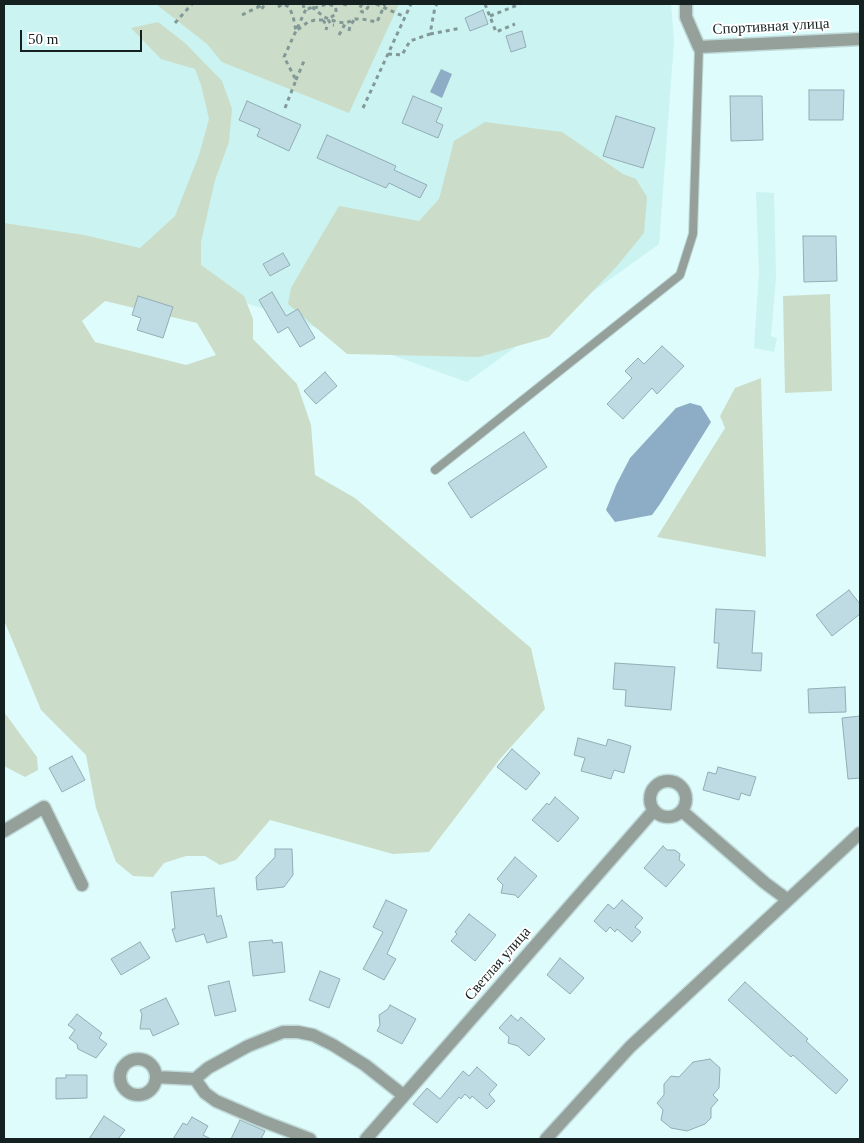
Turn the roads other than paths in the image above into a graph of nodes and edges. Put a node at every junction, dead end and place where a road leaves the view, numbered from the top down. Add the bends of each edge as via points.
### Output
1 (686, 4) edge
2 (860, 39) edge
3 (700, 47) junction
4 (436, 470) dead end
5 (654, 810) junction
6 (682, 811) junction
7 (4, 831) edge
8 (860, 833) edge
9 (82, 885) dead end
10 (788, 900) junction
11 (156, 1077) dead end
12 (195, 1079) junction
13 (403, 1095) junction
14 (310, 1139) edge
15 (366, 1139) edge
16 (546, 1139) edge

1 - 3 street, Спортивная улица via 686,17
2 - 3 street, Спортивная улица
3 - 4 lane via 693,234 680,275
5 - 6 street via 670,817
5 - 6 street via 651,793 658,784 669,780 684,789 687,799
5 - 13 street, Светлая улица
6 - 10 street
7 - 9 street via 44,808
8 - 10 street
10 - 16 street via 630,1047
11 - 12 street
12 - 13 street via 248,1046 283,1032 298,1032 333,1045
12 - 14 street via 198,1086 216,1101
13 - 15 street, Светлая улица

